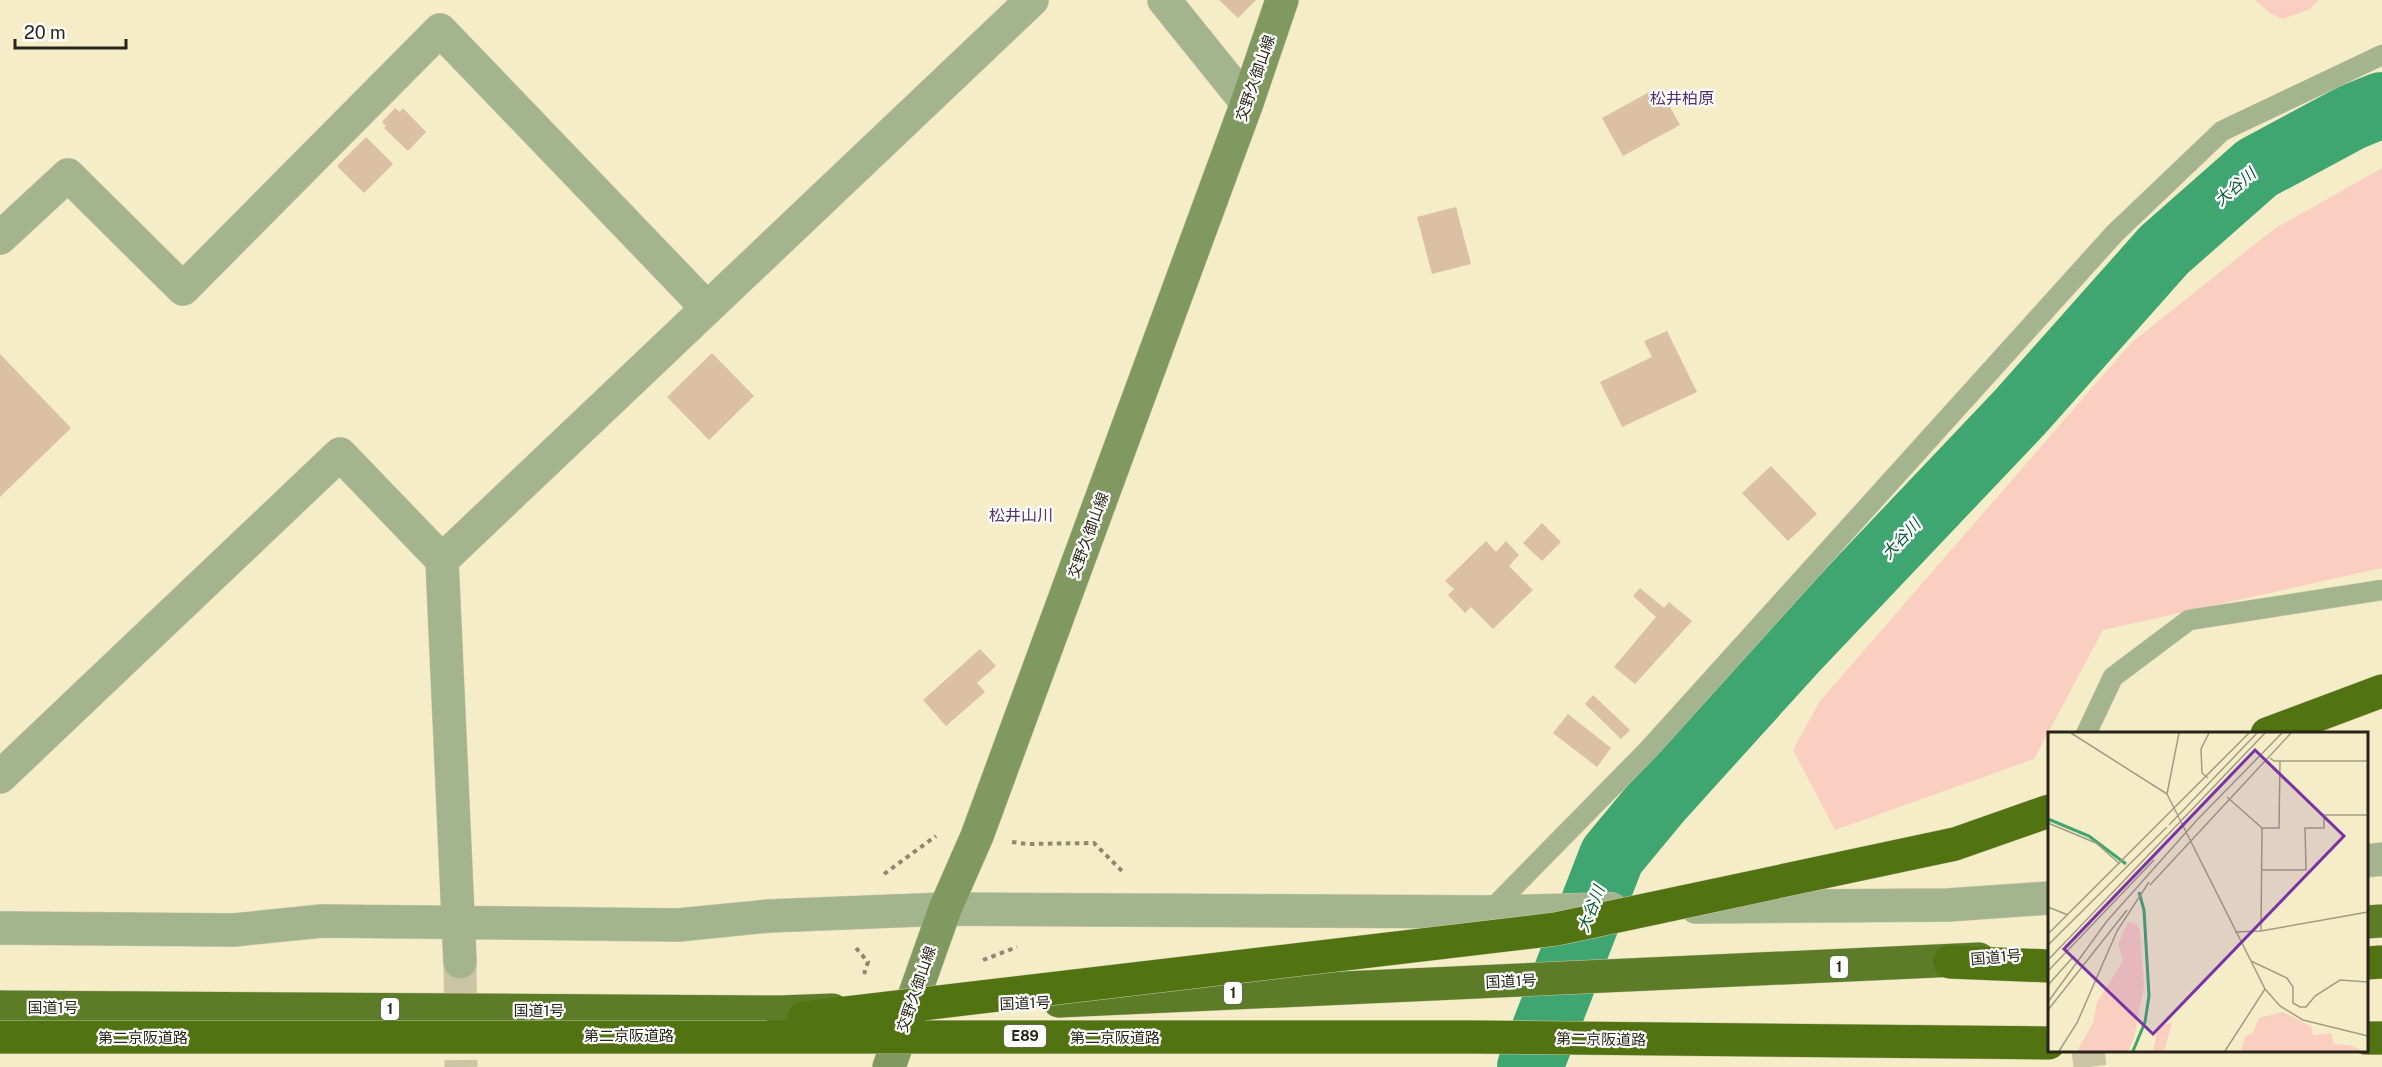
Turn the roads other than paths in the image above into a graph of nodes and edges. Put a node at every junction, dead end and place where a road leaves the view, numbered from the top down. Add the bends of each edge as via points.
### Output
1 (1032, 0) edge
2 (1164, 0) edge
3 (1282, 0) edge
4 (2382, 55) edge
5 (1247, 103) junction
6 (0, 238) edge
7 (707, 308) junction
8 (441, 560) junction
9 (2382, 590) edge
10 (2382, 691) edge
11 (2087, 732) edge
12 (2272, 732) edge
13 (0, 777) edge
14 (2048, 811) edge
15 (2382, 859) edge
16 (2367, 861) edge
17 (2048, 898) edge
18 (945, 909) junction
19 (1489, 912) junction
20 (2382, 921) edge
21 (2367, 922) edge
22 (458, 923) junction
23 (0, 928) edge
24 (2048, 952) edge
25 (460, 962) tunnel mouth
26 (1950, 962) junction
27 (2382, 962) edge
28 (2367, 963) edge
29 (2048, 966) edge
30 (0, 1007) edge
31 (656, 1035) junction
32 (0, 1037) edge
33 (2048, 1043) edge
34 (889, 1067) edge

1 - 7 street
2 - 5 street
3 - 5 main road, 交野久御山線
4 - 19 lane via 2222,131 2115,233 1649,748
5 - 18 main road, 交野久御山線 via 978,836
6 - 7 street via 68,175 183,289 440,30
7 - 8 street
8 - 13 street via 340,454
8 - 22 street
9 - 11 lane via 2189,620 2114,677
10 - 12 highway
14 - 31 highway, bridge via 1955,844 1556,929
15 - 16 street
17 - 19 street via 1948,905
18 - 19 street
18 - 22 street via 769,916 678,925
18 - 34 main road, 交野久御山線
20 - 21 highway
22 - 23 street via 322,921 234,930
22 - 25 street
24 - 26 highway, 国道1号 / 1
26 - 29 highway
26 - 30 highway, 国道1号 / 1, bridge via 781,1012
27 - 28 highway
31 - 32 highway, 第二京阪道路 / E89, bridge
31 - 33 highway, 第二京阪道路 / E89, bridge

